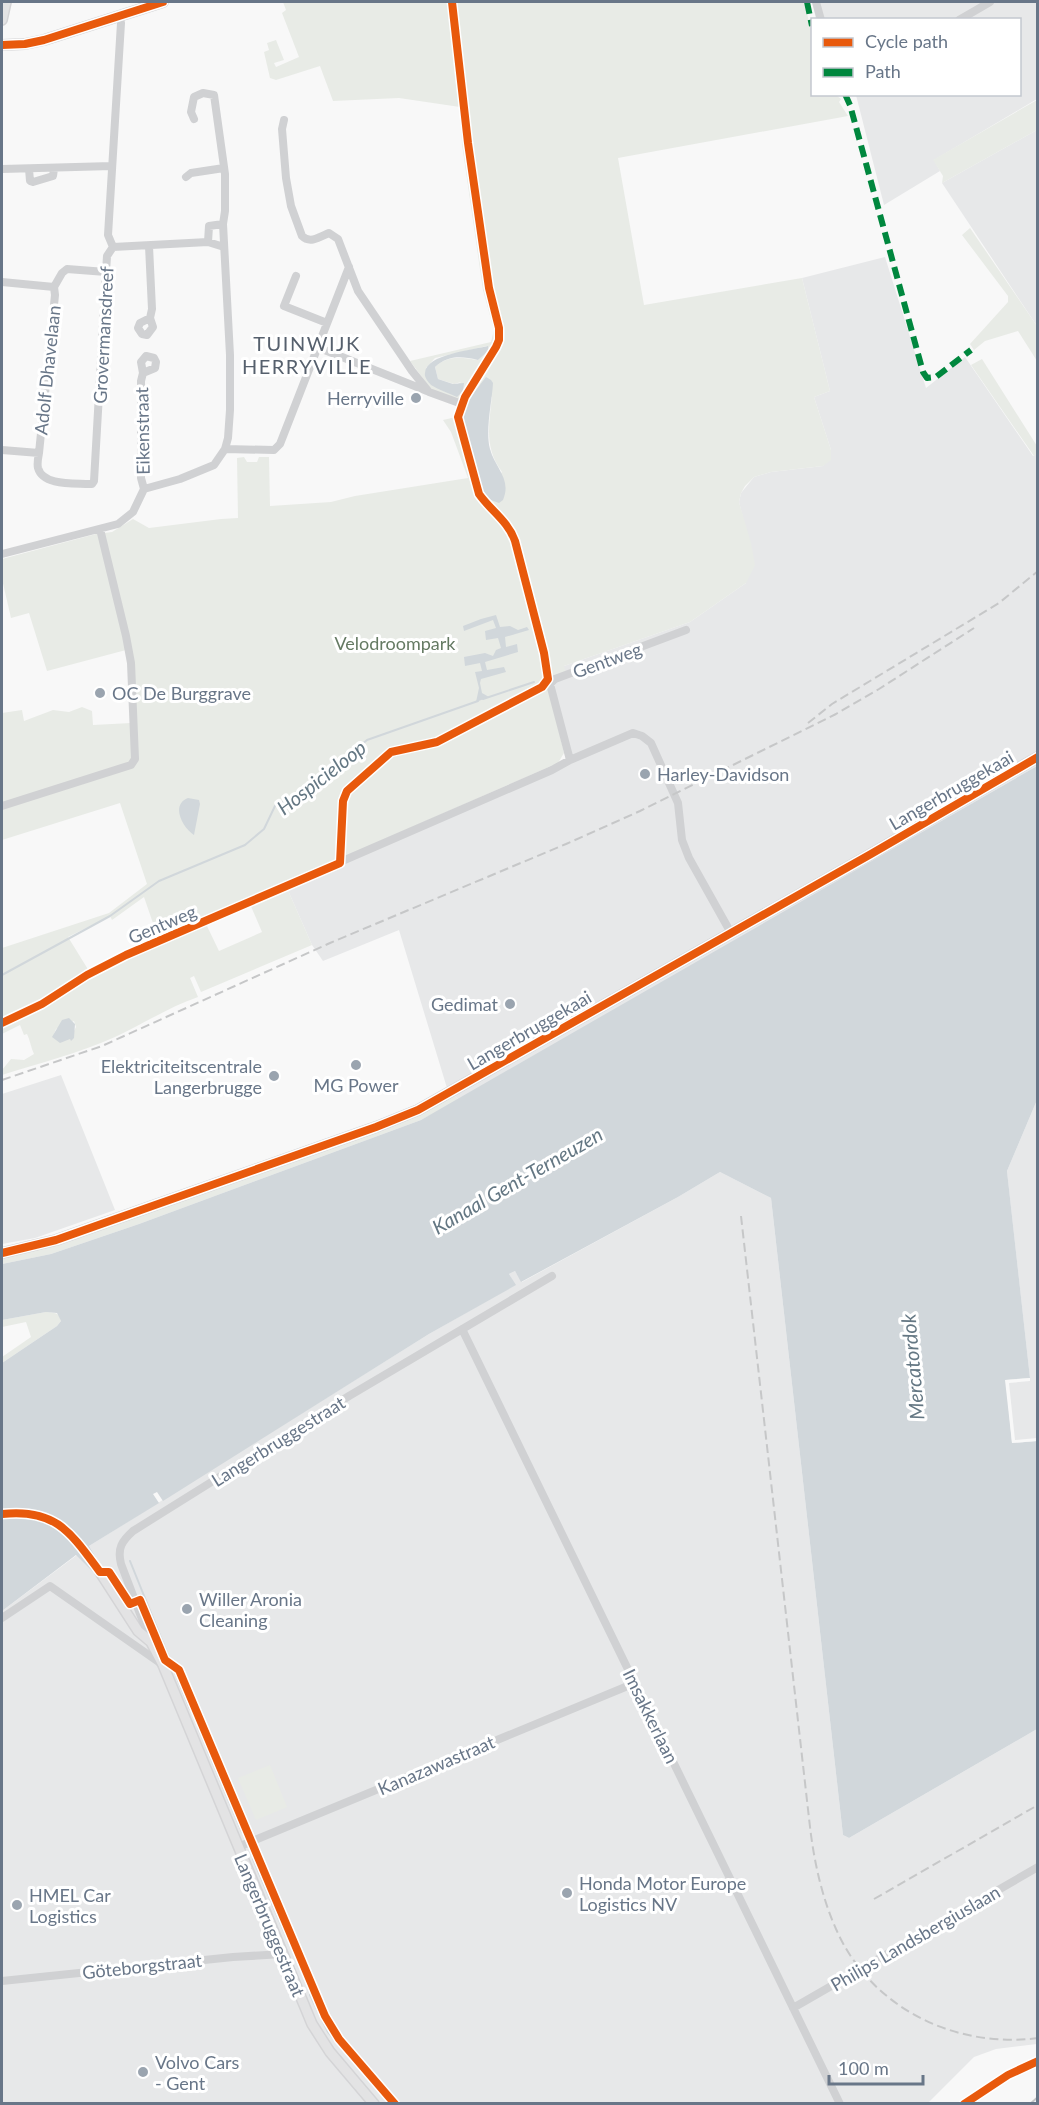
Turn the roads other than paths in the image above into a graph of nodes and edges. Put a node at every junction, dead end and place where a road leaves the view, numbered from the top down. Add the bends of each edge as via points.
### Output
1 (6, 2) edge
2 (163, 2) edge
3 (816, 2) edge
4 (990, 2) edge
5 (119, 16) junction
6 (820, 18) edge
7 (962, 18) edge
8 (2, 20) edge
9 (2, 45) edge
10 (194, 119) dead end
11 (284, 120) dead end
12 (112, 166) junction
13 (225, 168) junction
14 (2, 169) edge
15 (29, 169) junction
16 (54, 169) junction
17 (186, 177) dead end
18 (223, 224) junction
19 (208, 242) junction
20 (149, 246) junction
21 (113, 247) junction
22 (224, 247) junction
23 (349, 267) junction
24 (106, 272) junction
25 (296, 276) dead end
26 (2, 282) edge
27 (54, 287) junction
28 (358, 291) junction
29 (339, 293) junction
30 (150, 318) dead end
31 (327, 323) junction
32 (318, 346) junction
33 (143, 373) dead end
34 (429, 392) junction
35 (462, 404) dead end
36 (225, 448) junction
37 (2, 450) edge
38 (39, 453) junction
39 (69, 482) joint
40 (144, 489) junction
41 (100, 529) junction
42 (2, 554) edge
43 (686, 630) dead end
44 (1038, 757) edge
45 (570, 760) junction
46 (2, 806) edge
47 (731, 933) junction
48 (2, 1023) edge
49 (2, 1253) edge
50 (552, 1276) dead end
51 (462, 1329) junction
52 (100, 1572) dead end
53 (2, 1618) edge
54 (151, 1642) junction
55 (162, 1665) junction
56 (635, 1683) junction
57 (237, 1847) junction
58 (1038, 1867) edge
59 (283, 1954) junction
60 (2, 1981) edge
61 (793, 2008) junction
62 (374, 2103) edge
63 (840, 2103) edge

1 - 8 main road
2 - 5 main road
3 - 6 street
4 - 7 street
5 - 9 main road via 25,44
5 - 12 street, Grovermansdreef
10 - 13 street via 194,97 203,93 213,96
11 - 23 street via 288,187 302,236 311,240 334,235
12 - 16 street
12 - 21 street, Grovermansdreef via 108,235
13 - 17 street
13 - 18 street
14 - 15 street
15 - 16 street
15 - 16 street via 33,182 53,176
18 - 19 street via 209,226
18 - 22 street
19 - 20 street
19 - 22 street
20 - 21 street
20 - 30 street
21 - 24 street, Grovermansdreef via 107,256
22 - 36 street via 230,355
23 - 28 street
23 - 29 street
24 - 27 street, Adolf Dhavelaan via 67,269
24 - 39 street, Grovermansdreef via 94,481
25 - 31 street via 284,306
26 - 27 street, Adolf Dhavelaan
27 - 38 street, Adolf Dhavelaan
28 - 29 street via 346,289
28 - 34 street
29 - 31 street
31 - 32 street
32 - 34 street
32 - 36 street via 280,444 274,450
33 - 40 street, Eikenstraat
34 - 35 street
36 - 40 street via 214,465
37 - 38 street, Adolf Dhavelaan
38 - 39 street, Adolf Dhavelaan via 42,476
40 - 41 street via 128,517
41 - 42 street
41 - 46 street via 130,658 135,759 131,765
43 - 45 street, Gentweg via 550,684
44 - 47 main road, Langerbruggekaai
45 - 47 street via 633,733 651,743 678,803 682,840 689,858
45 - 48 street, Gentweg via 126,956
47 - 49 main road, Langerbruggekaai via 418,1110 56,1240
50 - 51 street, Langerbruggestraat
51 - 54 street, Langerbruggestraat via 122,1540 120,1564
51 - 56 street, Imsakkerlaan
52 - 54 main road via 138,1630
53 - 55 street via 50,1586
54 - 55 main road, Langerbruggestraat
55 - 57 main road, Langerbruggestraat
56 - 57 street, Kanazawastraat
56 - 61 street, Imsakkerlaan
57 - 59 main road, Langerbruggestraat
58 - 61 street, Philips Landsbergiuslaan
59 - 60 street, Göteborgstraat
59 - 62 main road, Langerbruggestraat via 312,2024 330,2052
61 - 63 street, Imsakkerlaan

